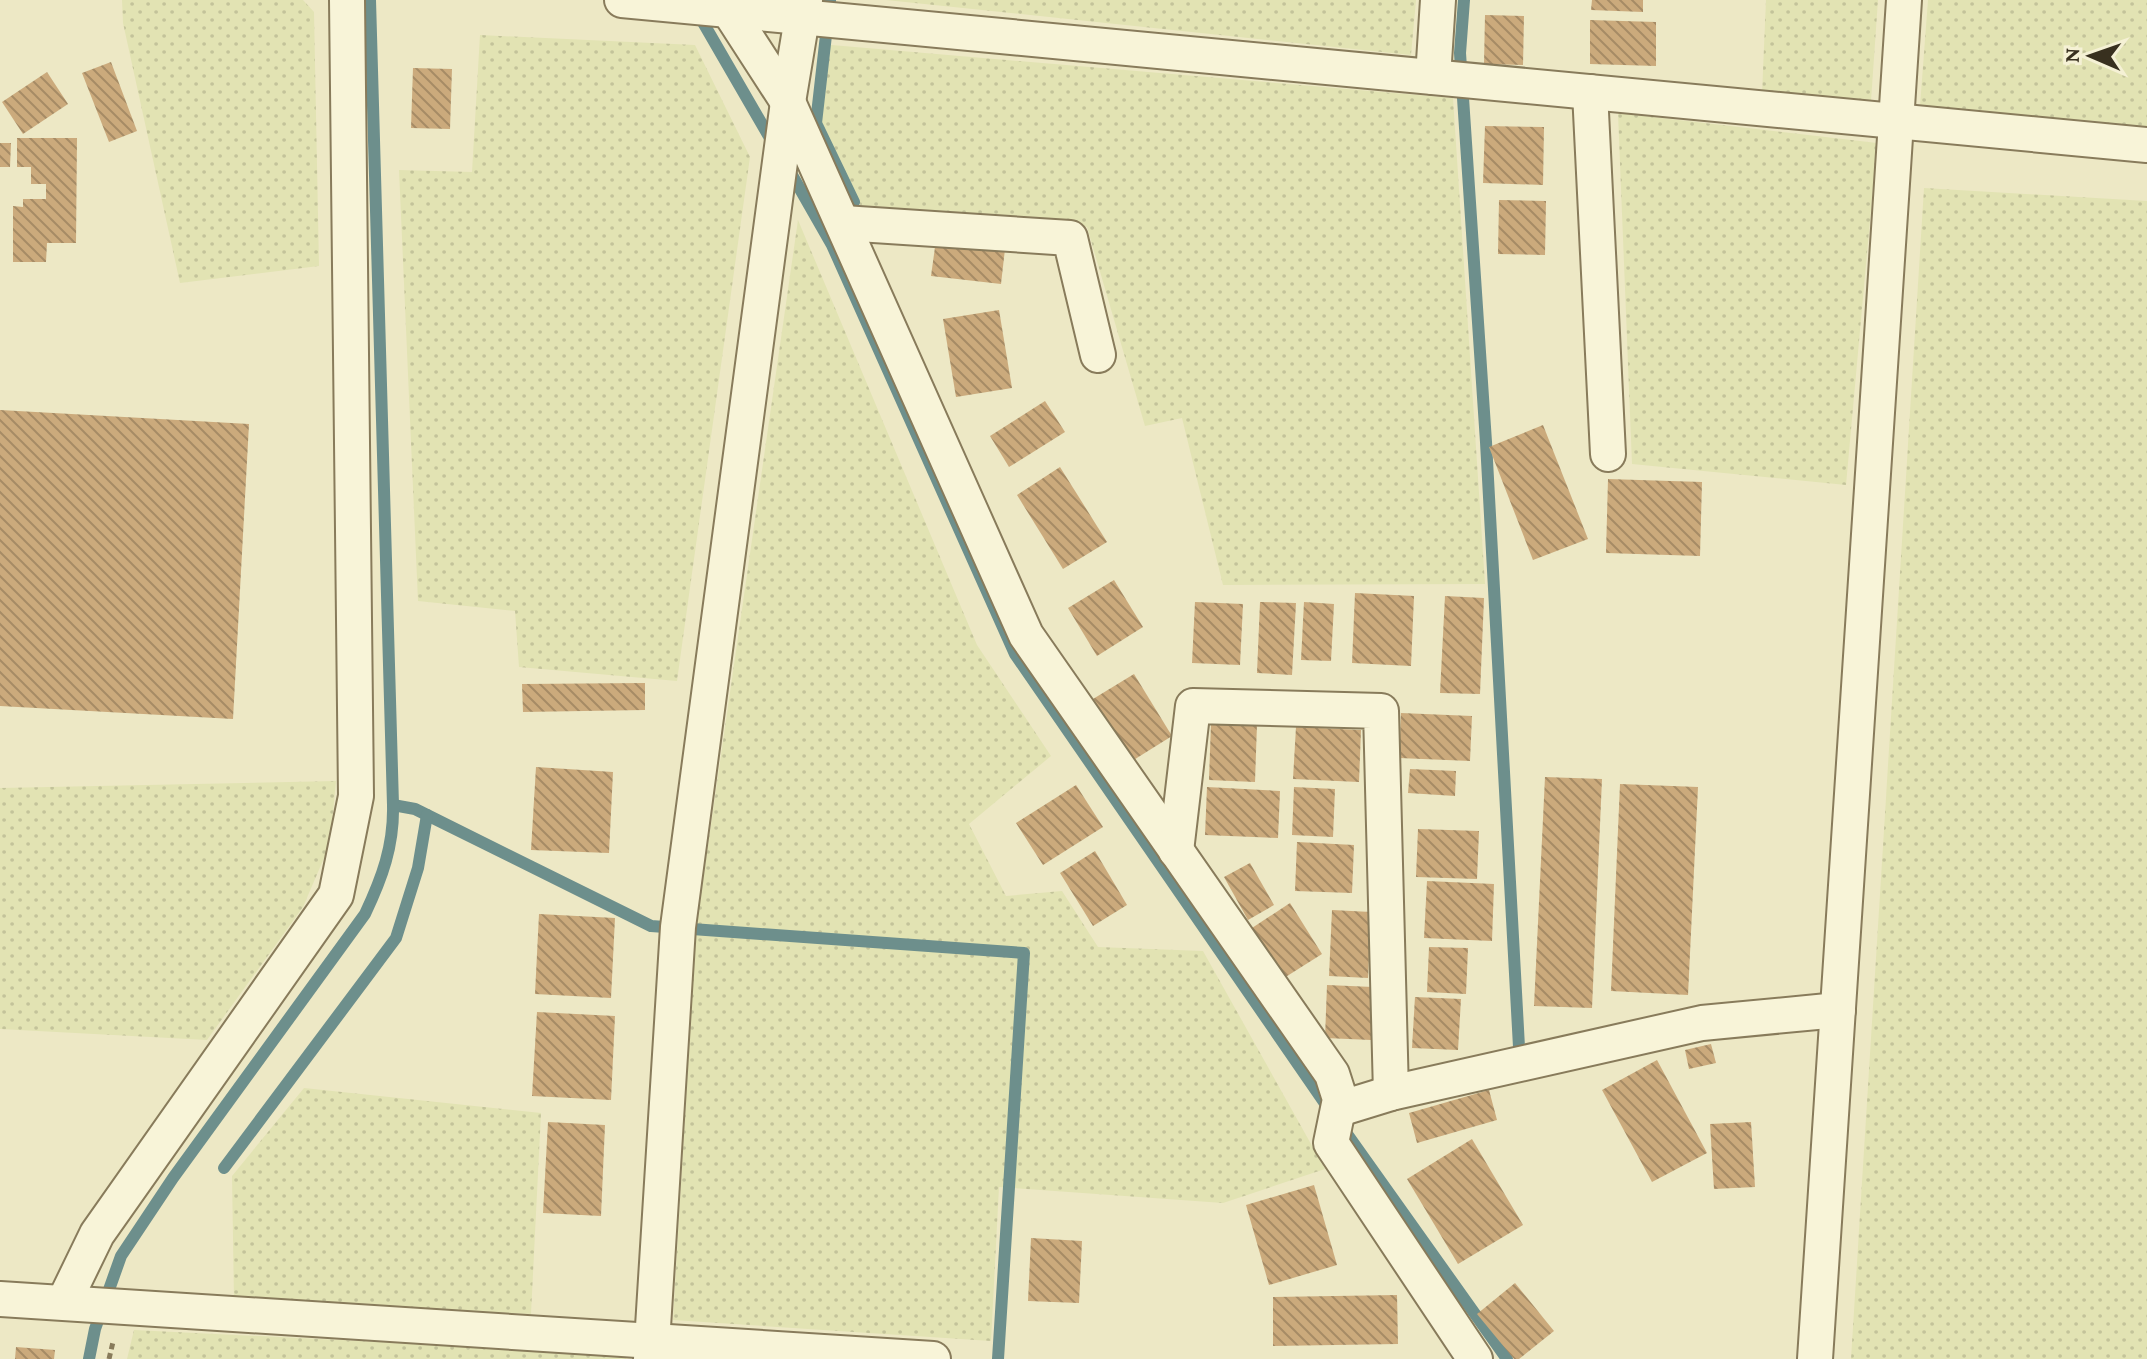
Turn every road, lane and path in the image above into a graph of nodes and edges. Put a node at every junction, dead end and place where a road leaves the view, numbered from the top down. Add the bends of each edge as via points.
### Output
1 (347, 0) edge
2 (622, 0) edge
3 (1438, 0) edge
4 (1904, 0) edge
5 (724, 5) edge
6 (804, 9) edge
7 (1433, 77) junction
8 (1590, 92) junction
9 (788, 102) junction
10 (1897, 122) junction
11 (2147, 145) edge
12 (843, 223) junction
13 (1098, 355) dead end
14 (1608, 454) dead end
15 (1176, 851) junction
16 (1838, 1010) junction
17 (1391, 1093) junction
18 (1339, 1109) junction
19 (0, 1299) edge
20 (64, 1302) junction
21 (652, 1350) edge
22 (933, 1359) edge
23 (1475, 1359) edge
24 (1815, 1359) edge

1 - 20 street via 356,796 336,895 97,1234
2 - 5 street
3 - 7 street
4 - 10 street
5 - 6 street
5 - 9 street
6 - 7 street
6 - 9 street
7 - 8 street
8 - 10 street
8 - 14 street
9 - 12 street
9 - 21 street via 678,927
10 - 11 street
10 - 16 street
12 - 13 street via 1070,238
12 - 15 street via 1026,635
15 - 17 street via 1193,706 1381,711
15 - 18 street via 1332,1074
16 - 17 street via 1702,1023
16 - 24 street
17 - 18 street
18 - 23 street via 1331,1143
19 - 20 street
20 - 21 street
21 - 22 street

